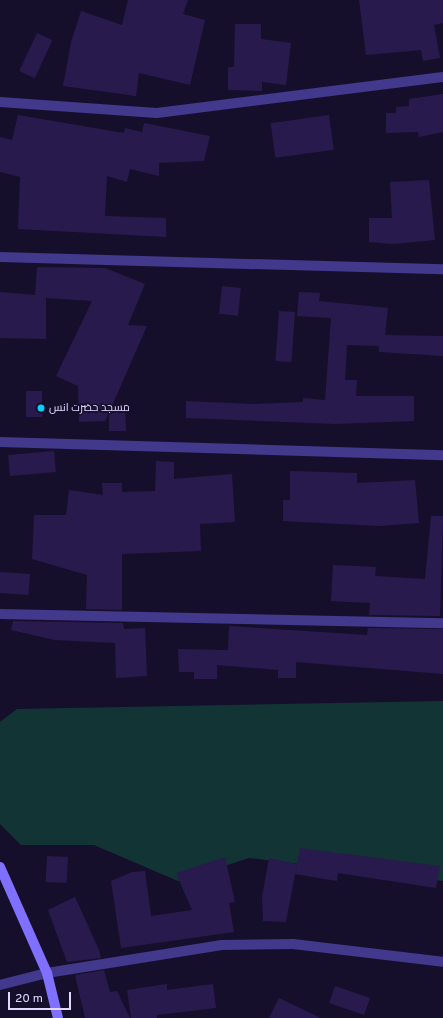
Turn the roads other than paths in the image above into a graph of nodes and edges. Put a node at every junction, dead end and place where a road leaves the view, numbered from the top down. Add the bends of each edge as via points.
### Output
1 (443, 77) edge
2 (0, 102) edge
3 (0, 257) edge
4 (443, 269) edge
5 (0, 442) edge
6 (443, 455) edge
7 (0, 614) edge
8 (443, 623) edge
9 (0, 867) edge
10 (443, 962) edge
11 (47, 973) junction
12 (0, 986) edge
13 (58, 1018) edge

1 - 2 street via 157,113
3 - 4 street
5 - 6 street
7 - 8 street
9 - 11 street
10 - 11 street via 293,944 222,945
11 - 12 street
11 - 13 street

